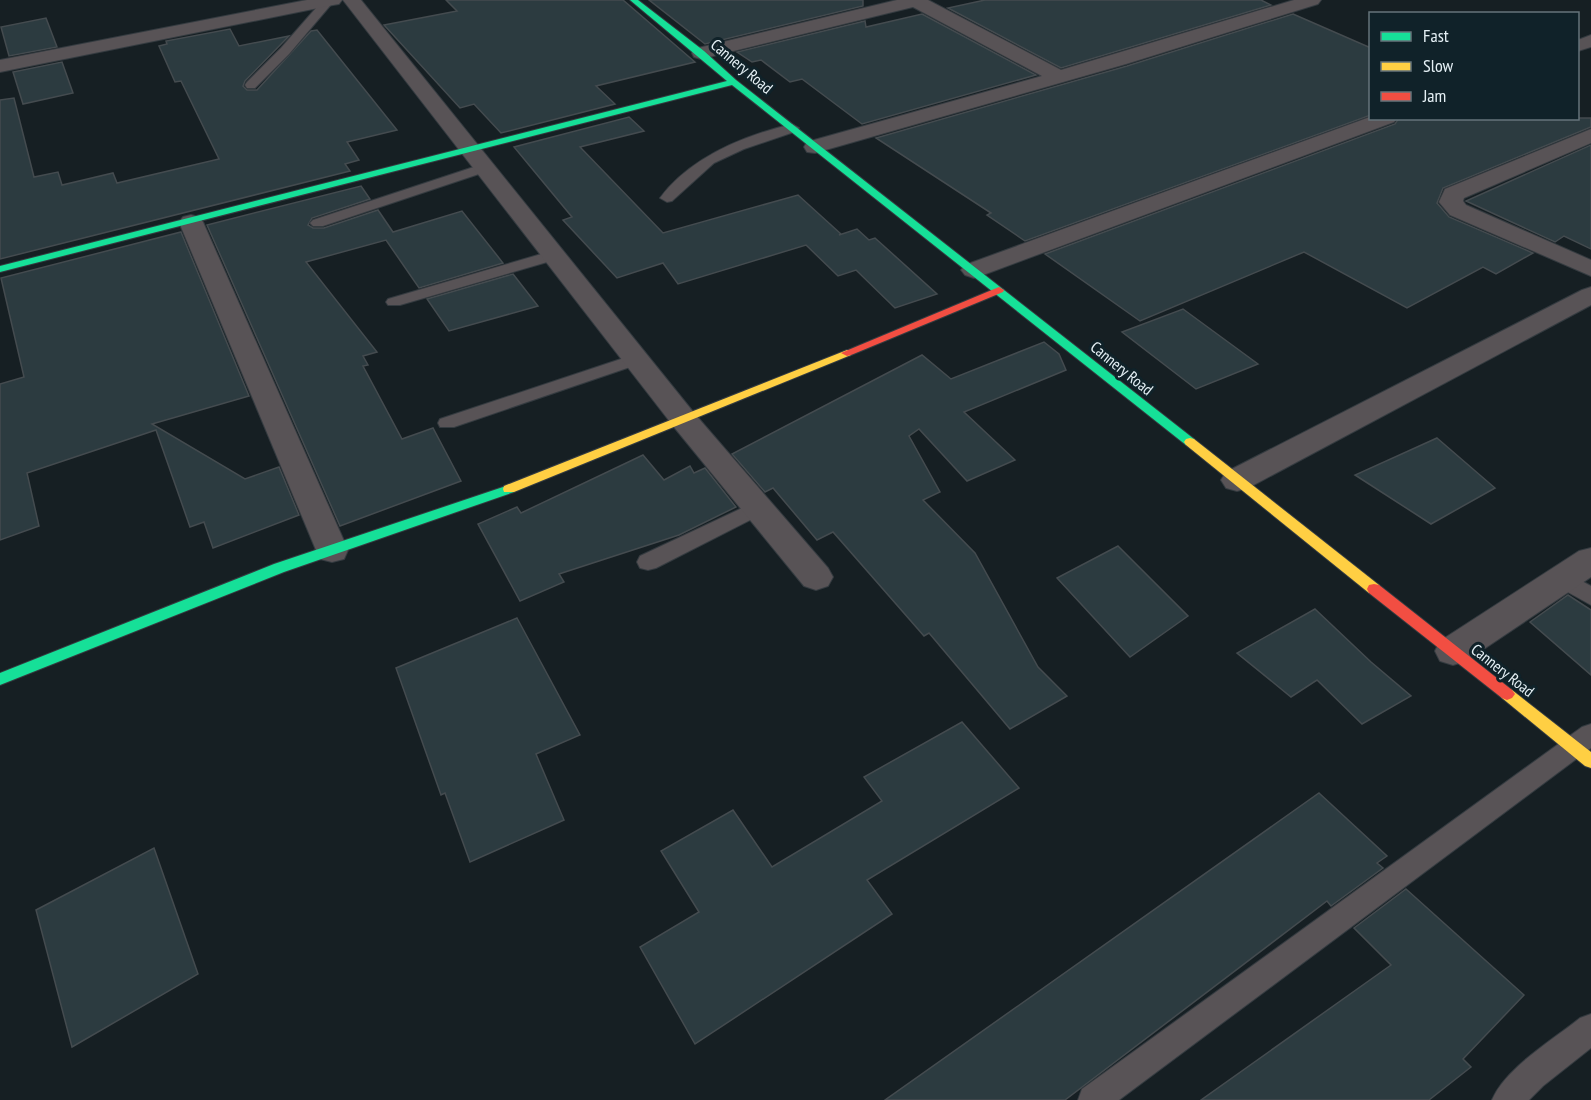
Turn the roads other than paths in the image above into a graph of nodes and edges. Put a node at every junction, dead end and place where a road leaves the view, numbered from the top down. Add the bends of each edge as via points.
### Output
1 (352, 0) edge
2 (634, 0) edge
3 (1312, 0) edge
4 (330, 1) edge
5 (917, 1) edge
6 (701, 53) junction
7 (0, 66) edge
8 (1059, 77) junction
9 (733, 82) junction
10 (251, 85) dead end
11 (1383, 120) edge
12 (792, 128) junction
13 (1591, 135) edge
14 (815, 147) junction
15 (479, 157) junction
16 (667, 198) dead end
17 (191, 222) junction
18 (318, 223) dead end
19 (555, 255) junction
20 (0, 269) edge
21 (1591, 269) edge
22 (974, 270) junction
23 (999, 290) junction
24 (1591, 295) edge
25 (394, 302) dead end
26 (636, 359) junction
27 (684, 420) junction
28 (447, 423) dead end
29 (1237, 480) junction
30 (757, 508) junction
31 (332, 550) junction
32 (1591, 560) edge
33 (648, 562) dead end
34 (816, 578) dead end
35 (1563, 579) junction
36 (1591, 597) edge
37 (1453, 651) junction
38 (0, 679) edge
39 (1585, 747) edge
40 (1591, 1029) edge
41 (1093, 1100) edge
42 (1507, 1100) edge

1 - 15 street
2 - 6 street, Cannery Road
3 - 8 street
4 - 7 street
4 - 10 lane
5 - 6 street
5 - 8 street
6 - 9 street, Cannery Road
8 - 14 street
9 - 12 street, Cannery Road
9 - 15 street
11 - 22 street
12 - 14 street, Cannery Road
12 - 16 lane via 709,160
13 - 21 street via 1453,194 1451,202 1458,210
14 - 22 street, Cannery Road
15 - 17 street
15 - 18 lane
15 - 19 street
17 - 20 street
17 - 31 street
19 - 25 lane
19 - 26 street
22 - 23 street, Cannery Road
23 - 27 street
23 - 29 street, Cannery Road
24 - 29 street
26 - 27 street
26 - 28 lane
27 - 30 street
27 - 31 street via 517,486
29 - 37 street, Cannery Road
30 - 33 lane
30 - 34 street
31 - 38 street
32 - 35 street
35 - 36 lane
35 - 37 street
37 - 39 street, Cannery Road
39 - 41 lane
40 - 42 lane

